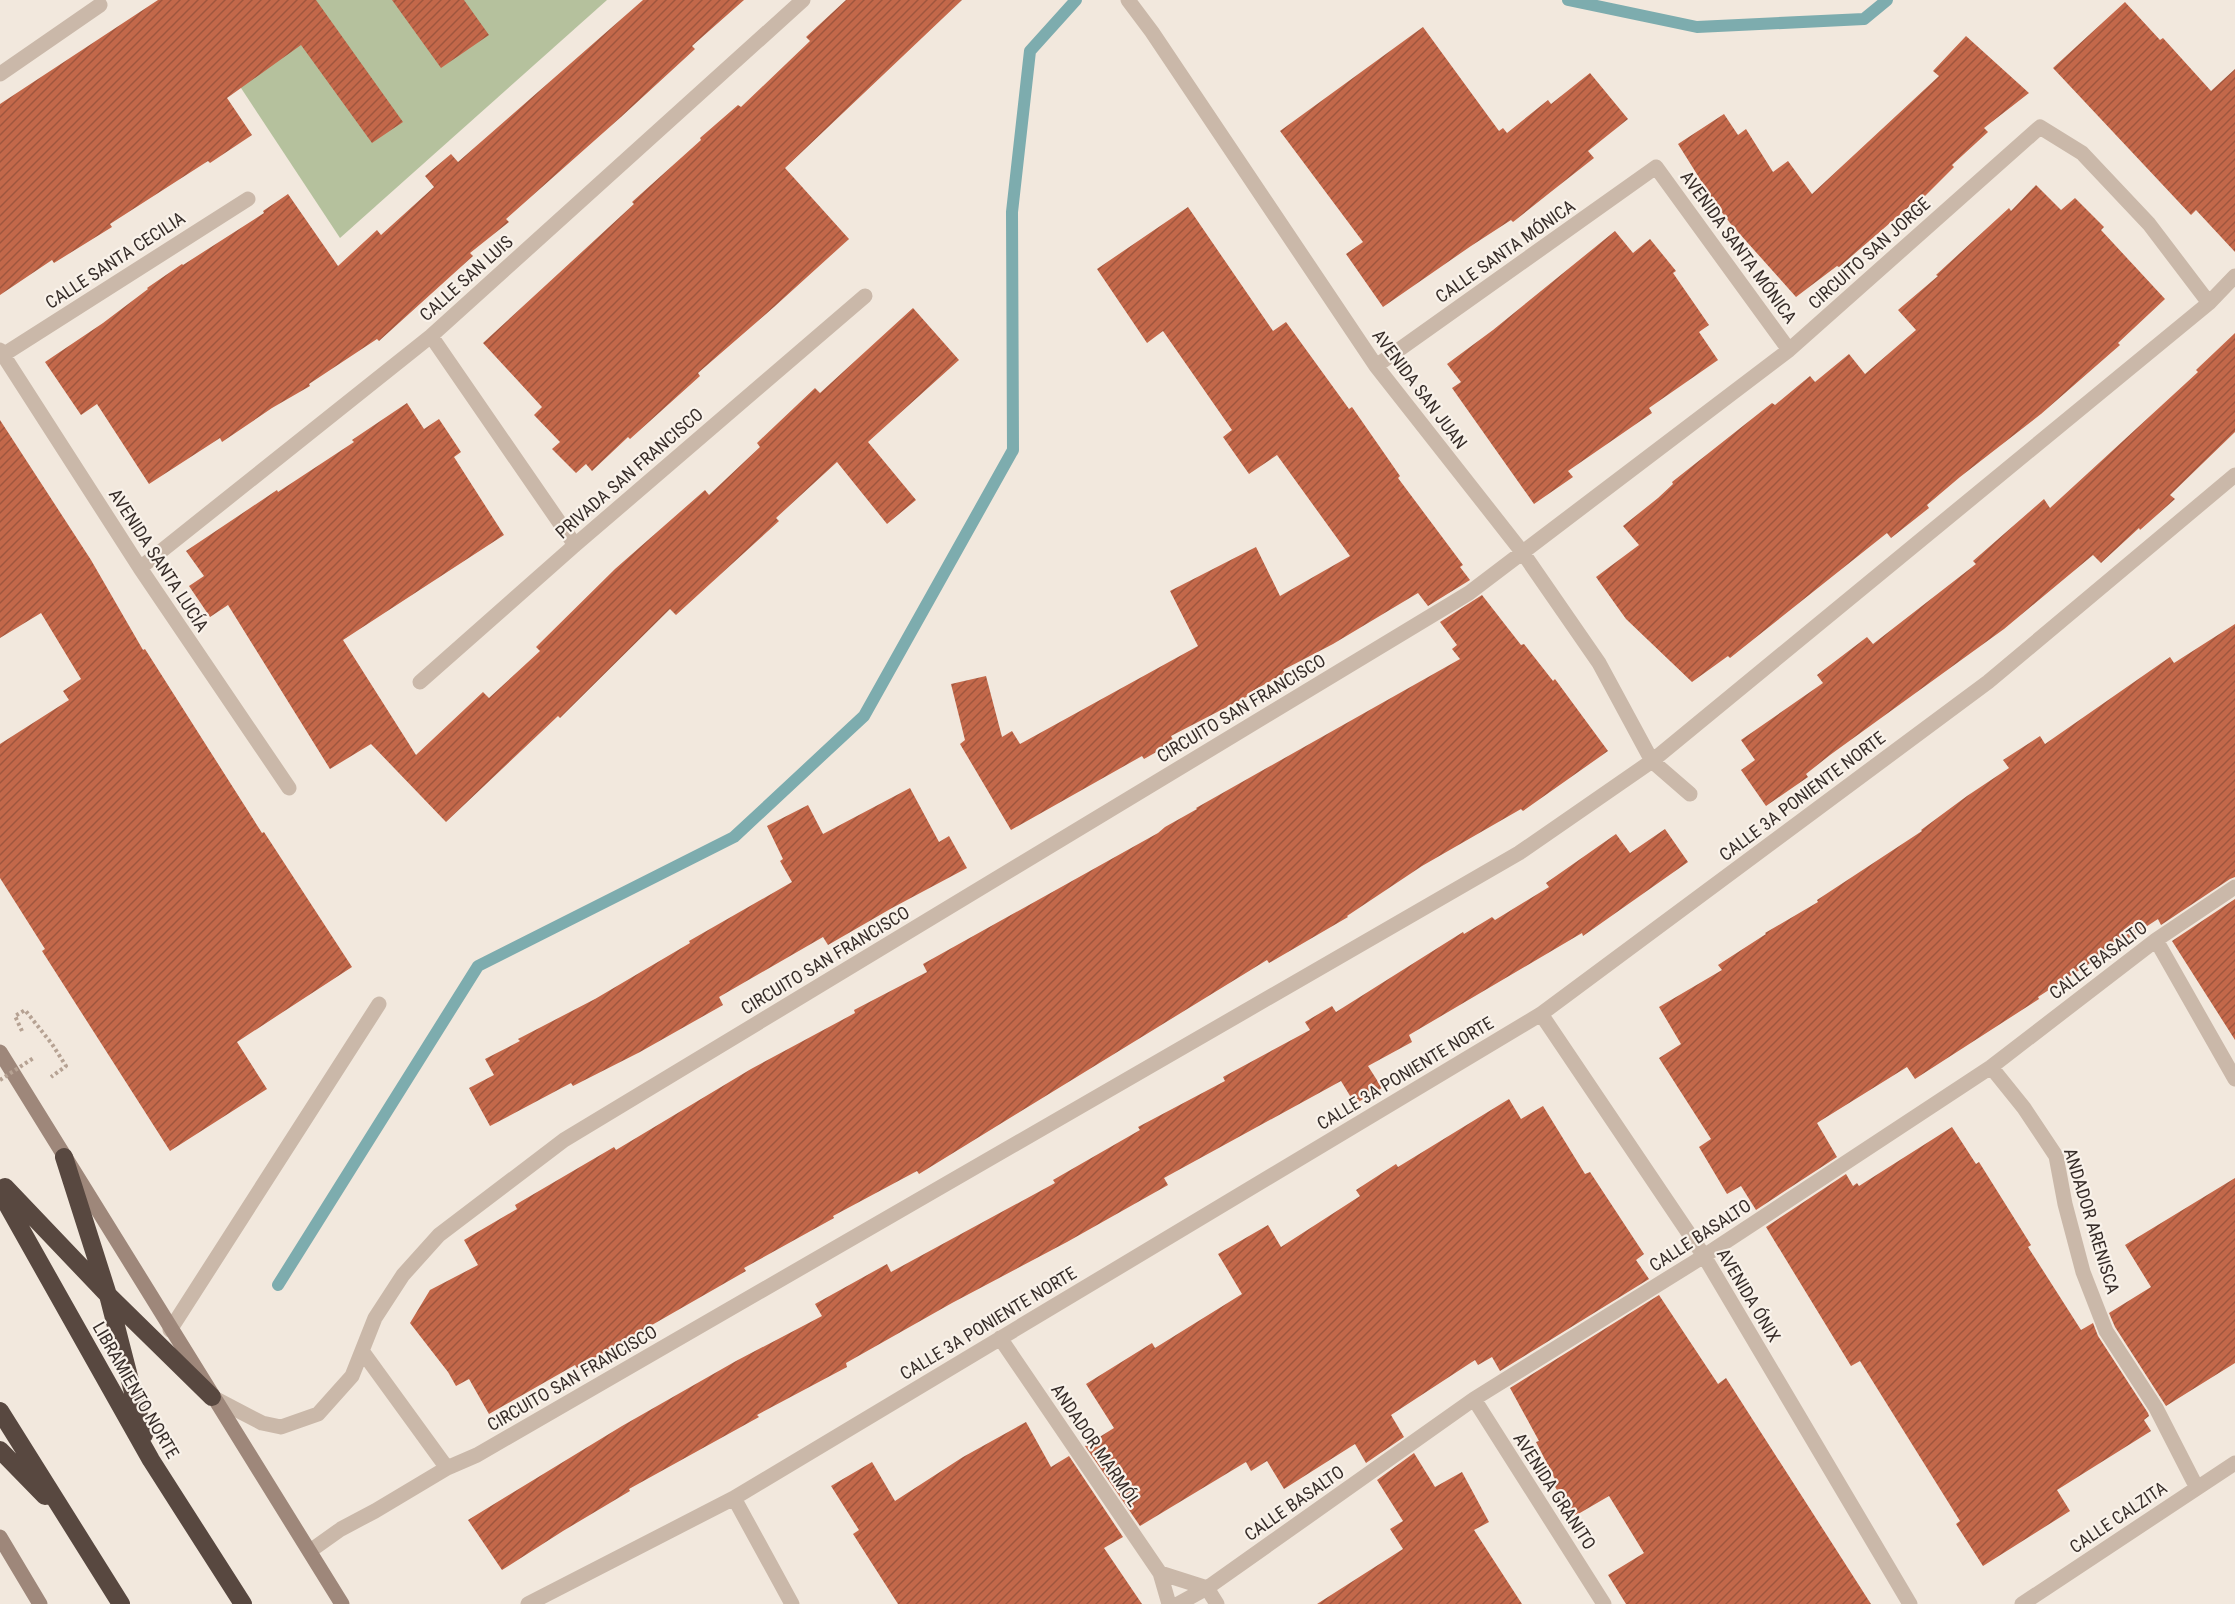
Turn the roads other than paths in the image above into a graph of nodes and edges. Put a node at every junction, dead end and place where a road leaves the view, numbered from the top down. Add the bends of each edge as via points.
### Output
1 (803, 0) edge
2 (1128, 0) edge
3 (100, 5) dead end
4 (0, 74) edge
5 (1656, 167) joint
6 (248, 199) dead end
7 (2235, 276) edge
8 (866, 296) dead end
9 (2209, 303) junction
10 (431, 336) junction
11 (1789, 350) junction
12 (2, 352) edge
13 (1376, 366) junction
14 (2235, 475) edge
15 (575, 545) junction
16 (1523, 553) junction
17 (140, 568) junction
18 (420, 682) dead end
19 (1652, 761) junction
20 (290, 788) dead end
21 (1690, 794) dead end
22 (2235, 887) edge
23 (2156, 940) junction
24 (379, 1004) dead end
25 (1541, 1014) junction
26 (0, 1052) edge
27 (1991, 1067) junction
28 (2235, 1078) edge
29 (64, 1157) junction
30 (0, 1182) edge
31 (0, 1192) edge
32 (1704, 1256) junction
33 (108, 1294) junction
34 (170, 1330) junction
35 (1000, 1338) junction
36 (362, 1351) junction
37 (212, 1397) junction
38 (1474, 1400) junction
39 (0, 1411) edge
40 (0, 1450) edge
41 (151, 1460) junction
42 (2235, 1463) edge
43 (447, 1468) junction
44 (2197, 1488) junction
45 (734, 1498) junction
46 (71, 1523) junction
47 (0, 1537) edge
48 (310, 1551) junction
49 (1160, 1573) junction
50 (1207, 1588) junction
51 (40, 1604) edge
52 (121, 1604) edge
53 (243, 1604) edge
54 (342, 1604) edge
55 (528, 1604) edge
56 (792, 1604) edge
57 (1169, 1604) edge
58 (1178, 1604) edge
59 (1217, 1604) edge
60 (1604, 1604) edge
61 (1910, 1604) edge
62 (2022, 1604) edge

1 - 10 street, CALLE SAN LUIS
2 - 13 street, AVENIDA SAN JUAN
3 - 4 street
5 - 11 street, AVENIDA SANTA MÓNICA
5 - 13 street, CALLE SANTA MÓNICA
6 - 12 street, CALLE SANTA CECILIA
7 - 9 street
8 - 15 street, PRIVADA SAN FRANCISCO
9 - 11 street, CIRCUITO SAN JORGE via 2149,224 2082,153 2040,127
9 - 19 street
10 - 15 street
10 - 17 street, CALLE SAN LUIS
11 - 16 street, CIRCUITO SAN JORGE
12 - 17 street, AVENIDA SANTA LUCÍA
13 - 16 street, AVENIDA SAN JUAN
14 - 25 street, CALLE 3A PONIENTE NORTE via 1988,682
15 - 18 street, PRIVADA SAN FRANCISCO
16 - 19 street, AVENIDA SAN JUAN via 1599,663
16 - 36 street, CIRCUITO SAN FRANCISCO via 1469,593 564,1140 439,1234 375,1318
17 - 20 street, AVENIDA SANTA LUCÍA
19 - 21 street, AVENIDA SAN JUAN
19 - 43 street, CIRCUITO SAN FRANCISCO via 1519,853 477,1455
22 - 23 street, CALLE BASALTO
23 - 27 street, CALLE BASALTO
23 - 28 street
24 - 34 street
25 - 32 street, AVENIDA ÓNIX
25 - 35 street, CALLE 3A PONIENTE NORTE
26 - 29 street
27 - 32 street, CALLE BASALTO
27 - 44 street, ANDADOR ARENISCA via 2056,1156 2083,1272 2106,1331 2156,1408
29 - 33 highway
29 - 34 street
30 - 33 highway
31 - 41 highway, LIBRAMIENTO NORTE
32 - 38 street, CALLE BASALTO
32 - 61 street, AVENIDA ÓNIX
33 - 37 highway
33 - 41 highway
34 - 37 street
35 - 45 street, CALLE 3A PONIENTE NORTE
35 - 49 street, ANDADOR MARMÓL
36 - 37 street, CIRCUITO SAN FRANCISCO via 352,1376 318,1414 305,1420 281,1427 262,1424
36 - 43 street
37 - 48 street
38 - 50 street, CALLE BASALTO
38 - 60 street, AVENIDA GRANITO
39 - 46 highway
40 - 46 highway
41 - 53 highway, LIBRAMIENTO NORTE
42 - 44 street, CALLE CALZITA
43 - 48 street, CIRCUITO SAN FRANCISCO
44 - 62 street, CALLE CALZITA
45 - 55 street, CALLE 3A PONIENTE NORTE
45 - 56 street
46 - 52 highway
47 - 51 street
48 - 54 street
49 - 50 street
49 - 57 street, ANDADOR MARMÓL
50 - 58 street, CALLE BASALTO
50 - 59 street

